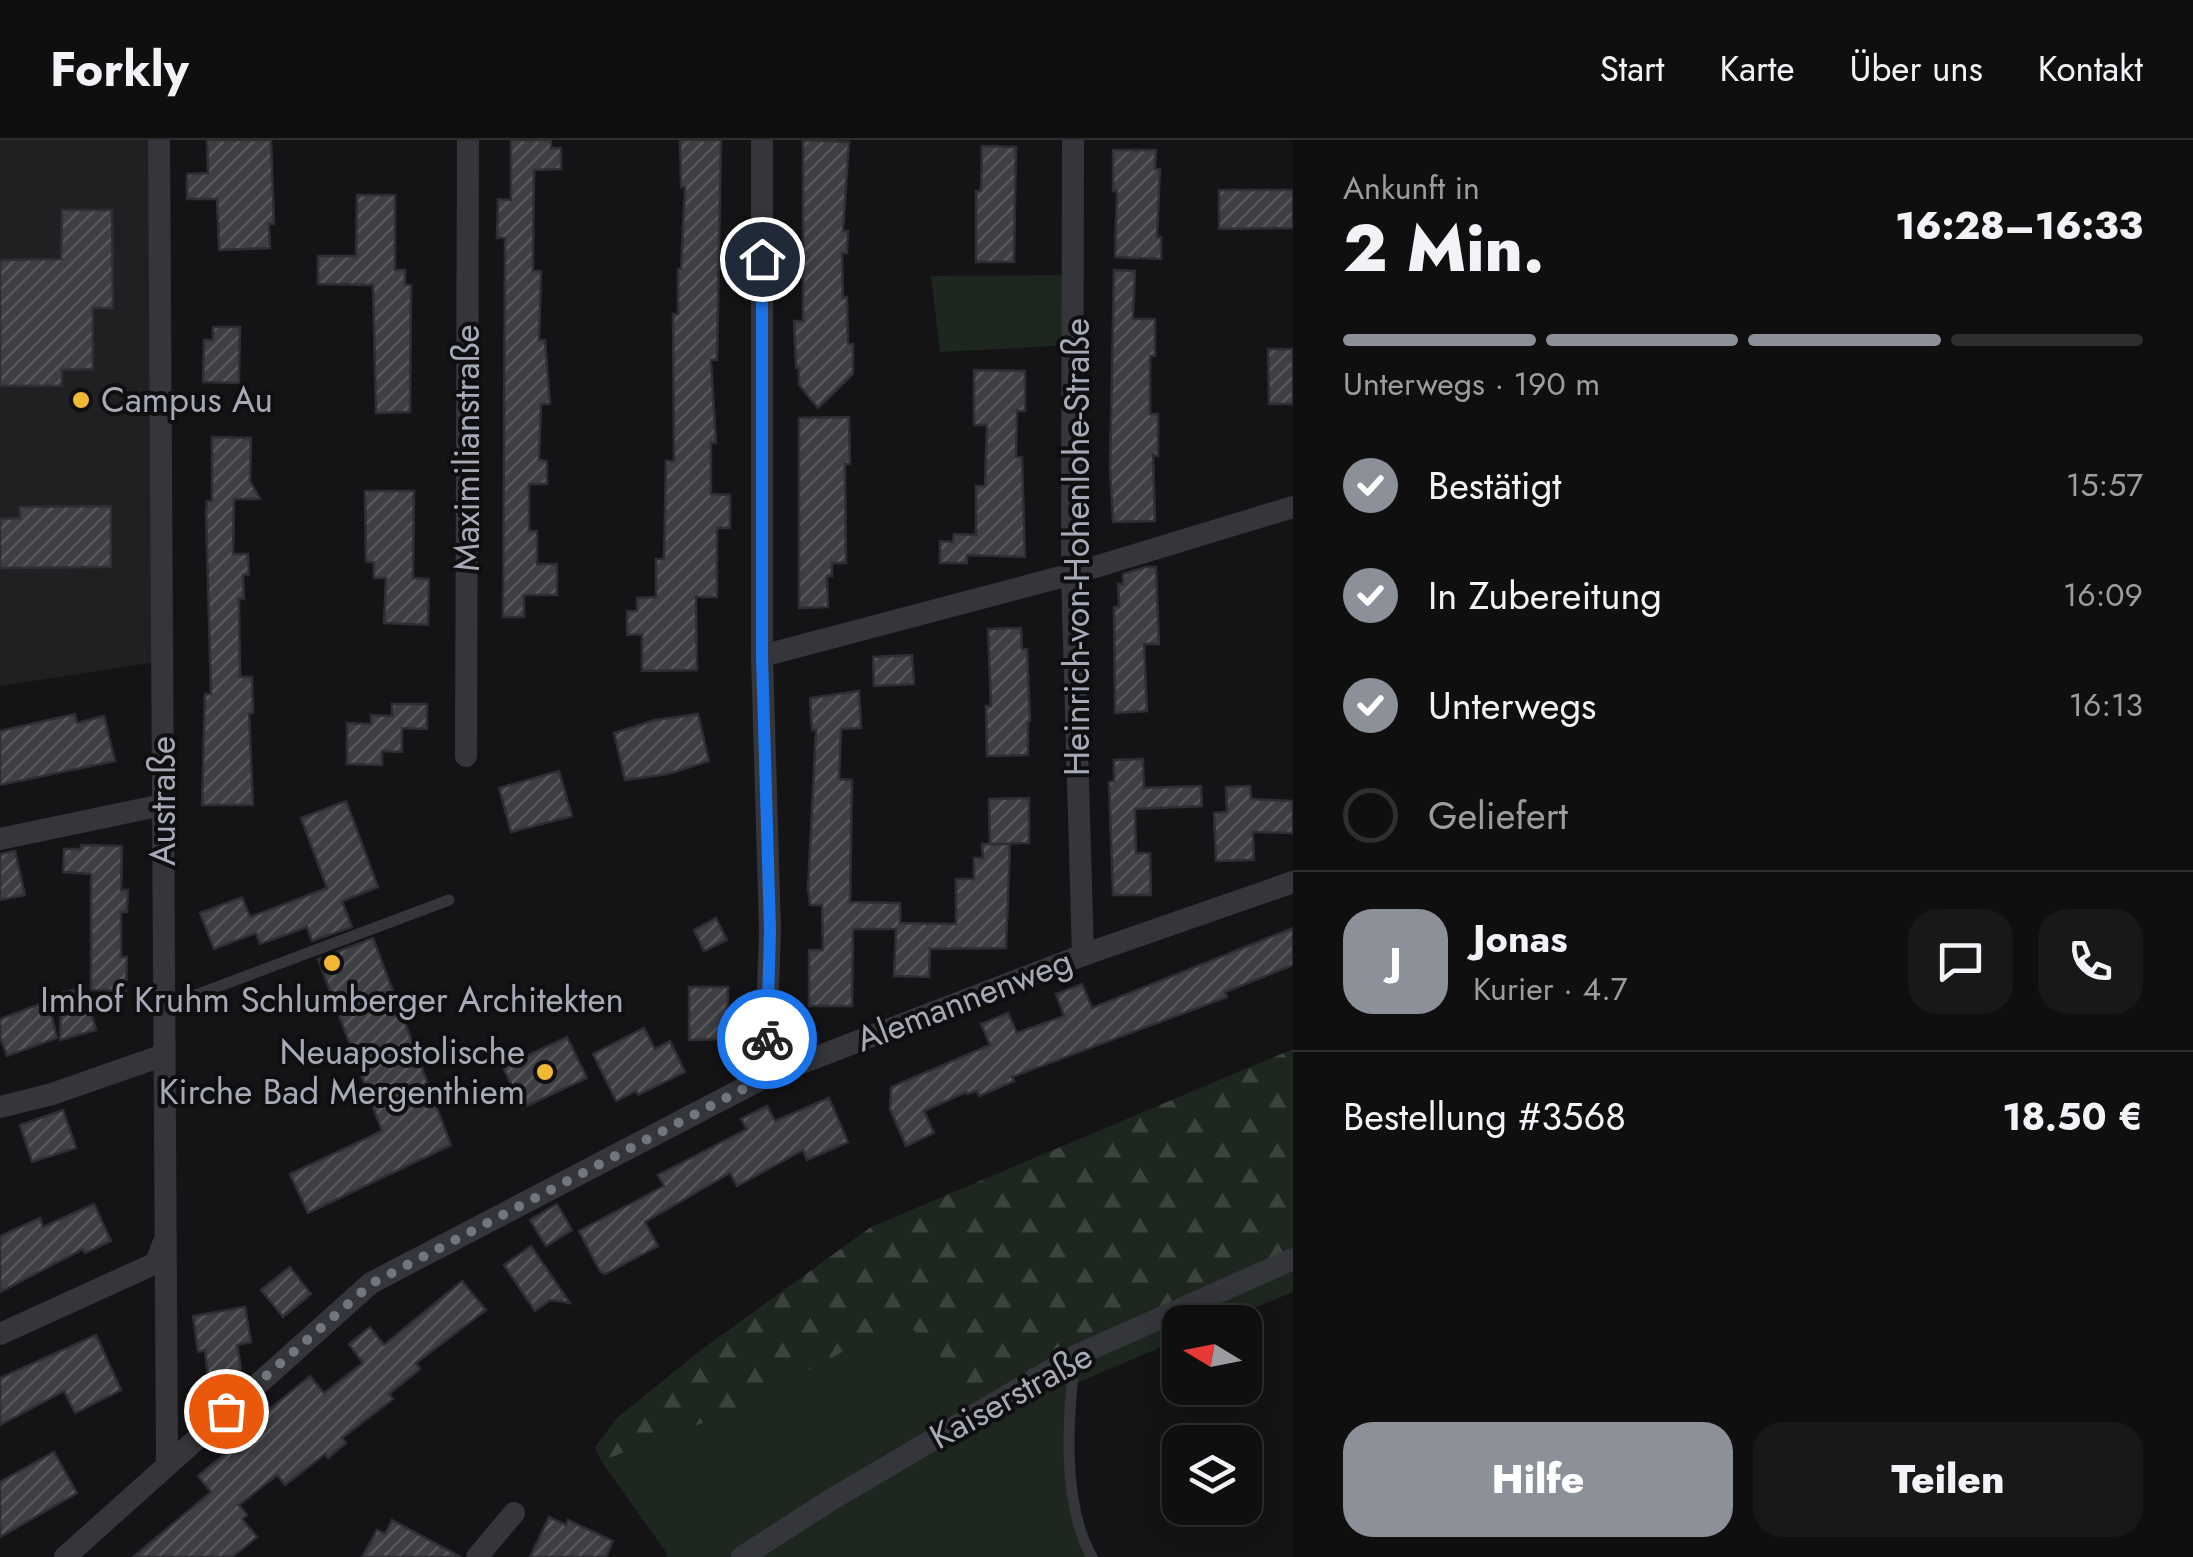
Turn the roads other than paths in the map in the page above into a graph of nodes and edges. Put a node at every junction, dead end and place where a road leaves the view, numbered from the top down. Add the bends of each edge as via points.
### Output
1 (159, 140) edge
2 (468, 140) edge
3 (762, 140) edge
4 (1073, 140) edge
5 (1293, 506) edge
6 (1072, 574) junction
7 (762, 656) junction
8 (466, 756) dead end
9 (162, 805) junction
10 (0, 839) edge
11 (1293, 882) edge
12 (449, 900) dead end
13 (1082, 954) junction
14 (164, 1007) junction
15 (164, 1055) junction
16 (766, 1077) junction
17 (0, 1107) edge
18 (164, 1242) junction
19 (1293, 1259) edge
20 (0, 1334) edge
21 (1075, 1356) junction
22 (167, 1462) junction
23 (514, 1513) dead end
24 (65, 1557) edge
25 (477, 1557) edge
26 (742, 1557) edge
27 (1092, 1557) edge

1 - 9 street, Austraße
2 - 8 street, Maximilianstraße
3 - 7 street
4 - 6 street, Heinrich-von-Hohenlohe-Straße
5 - 6 street
6 - 7 street
6 - 13 street, Heinrich-von-Hohenlohe-Straße
7 - 16 street via 770,930
9 - 10 street
9 - 14 street, Austraße
11 - 13 street, Alemannenweg
12 - 14 lane
13 - 16 street, Alemannenweg
14 - 15 street, Austraße
15 - 17 street
15 - 18 street, Austraße
16 - 22 street, Alemannenweg via 371,1284
18 - 20 street via 156,1263
18 - 22 street, Austraße
19 - 21 street, Kaiserstraße
21 - 26 street, Kaiserstraße
21 - 27 lane via 1068,1416 1071,1488
22 - 24 street, Alemannenweg
23 - 25 street

